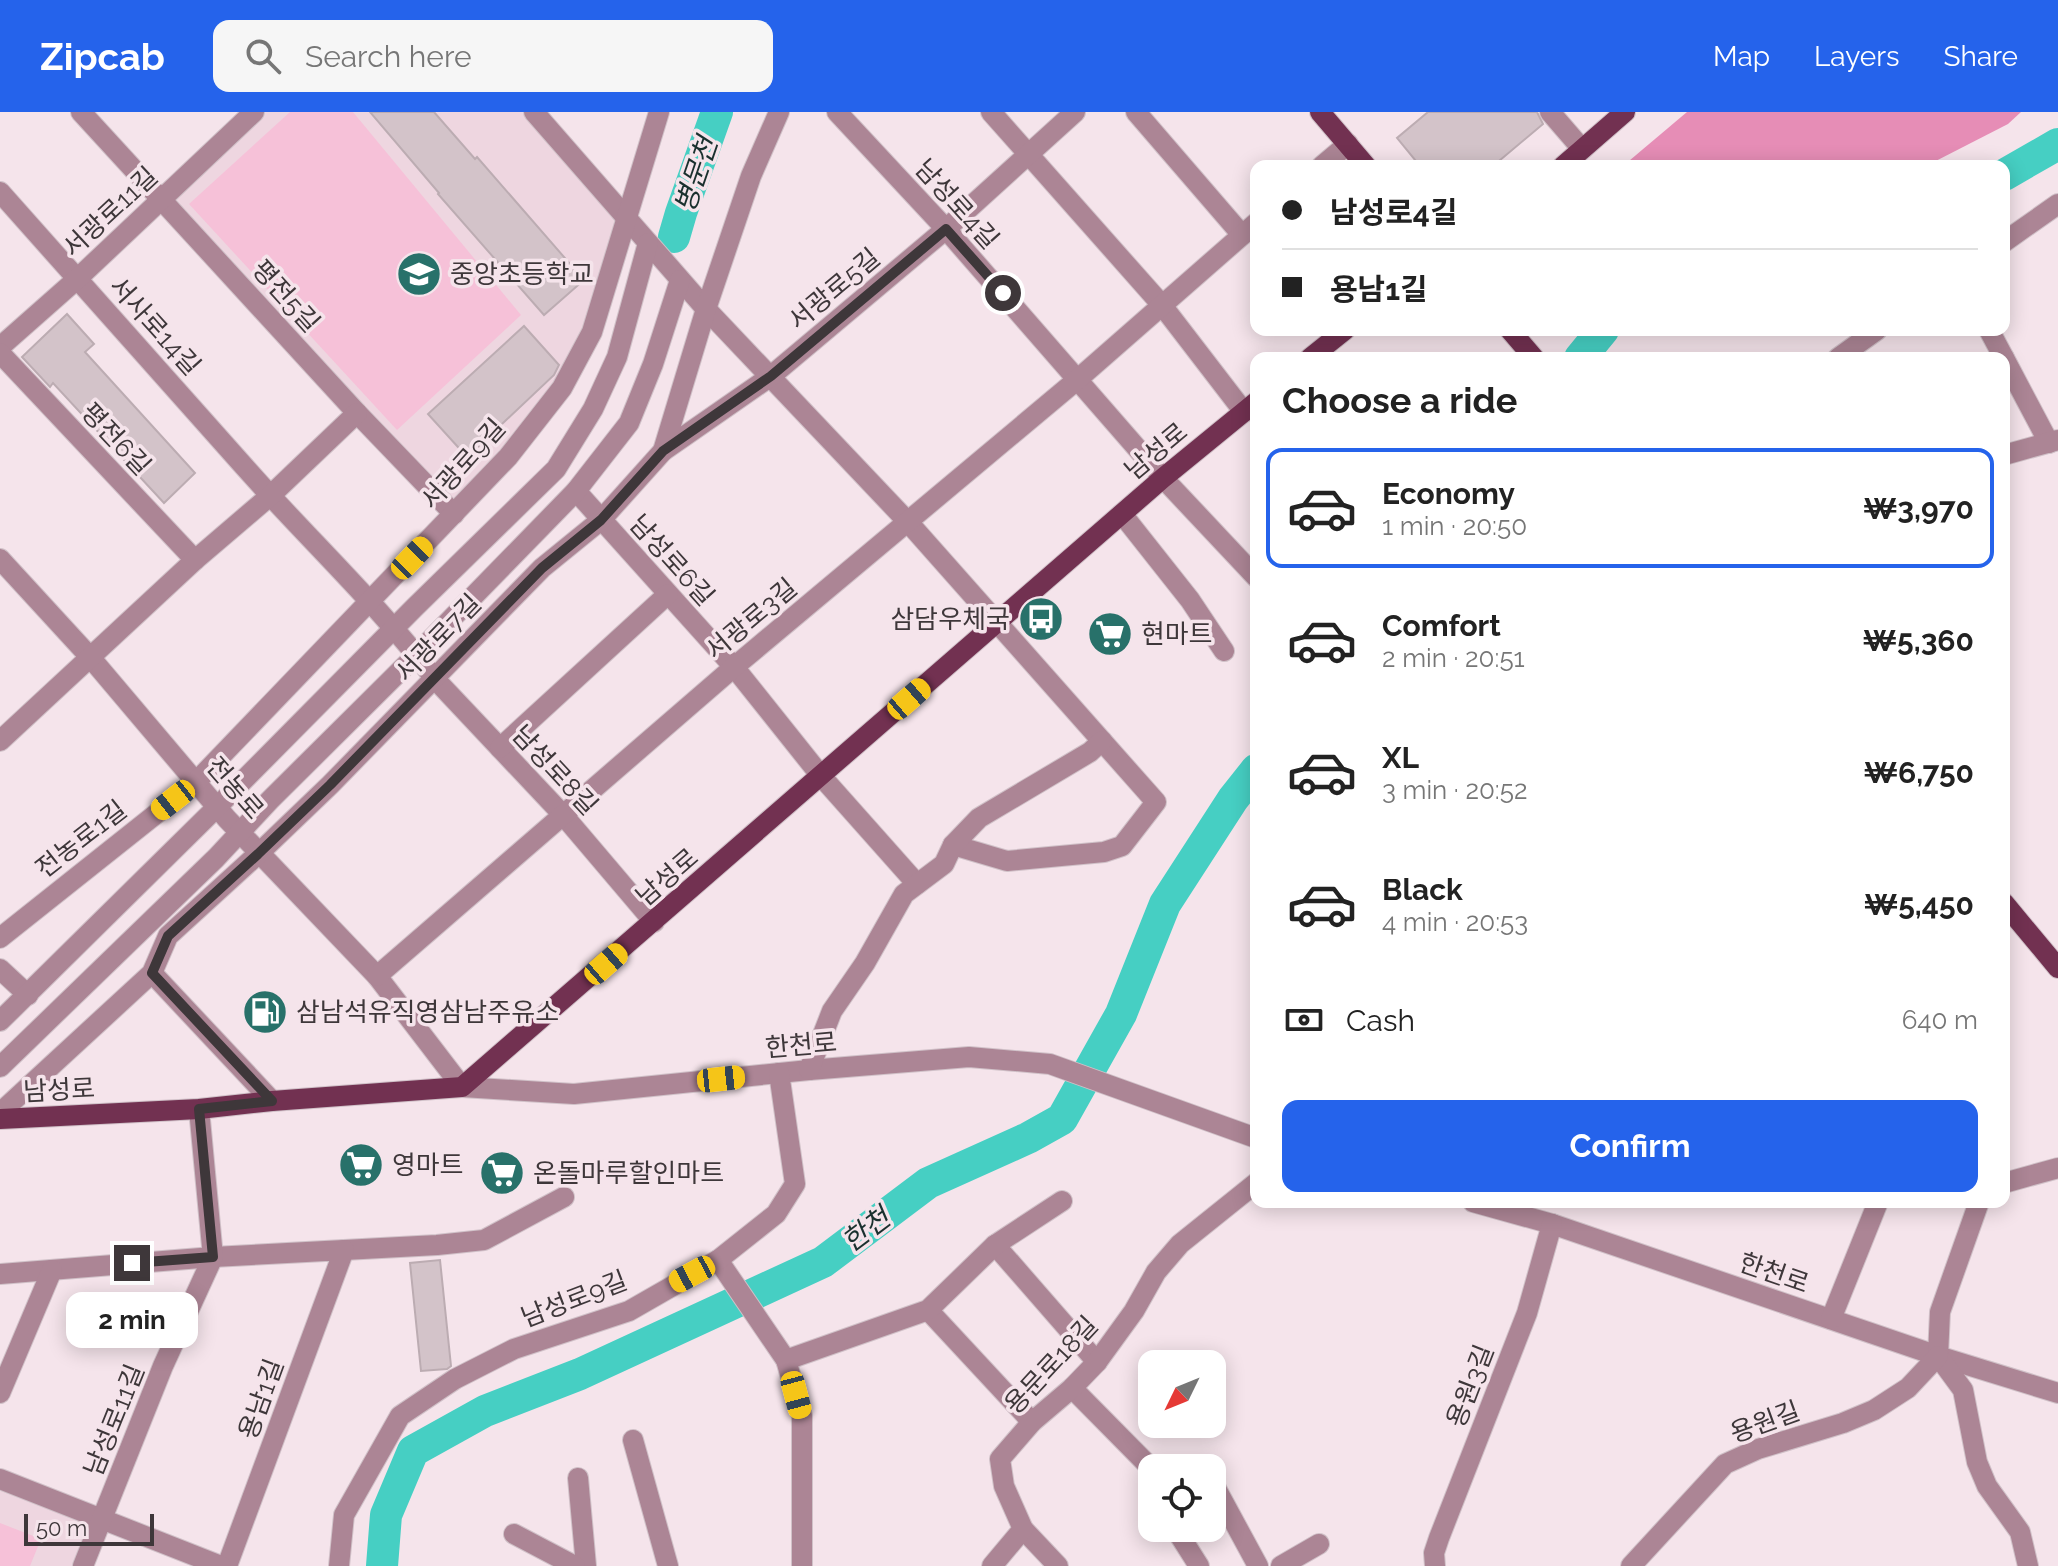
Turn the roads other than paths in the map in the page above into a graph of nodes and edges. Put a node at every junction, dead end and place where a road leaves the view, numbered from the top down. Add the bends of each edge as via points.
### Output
1 (81, 112) edge
2 (534, 112) edge
3 (659, 112) edge
4 (779, 112) edge
5 (837, 112) edge
6 (991, 112) edge
7 (1075, 112) edge
8 (1136, 112) edge
9 (1320, 112) edge
10 (1550, 112) edge
11 (1625, 112) edge
12 (242, 116) edge
13 (1348, 144) junction
14 (1582, 149) junction
15 (1028, 153) junction
16 (1329, 160) edge
17 (1361, 160) edge
18 (1570, 160) edge
19 (0, 192) edge
20 (162, 200) junction
21 (2058, 204) edge
22 (625, 217) junction
23 (946, 229) junction
24 (1249, 229) edge
25 (2010, 238) edge
26 (648, 243) junction
27 (77, 279) junction
28 (680, 280) junction
29 (1161, 304) junction
30 (706, 309) junction
31 (1338, 336) edge
32 (1515, 336) edge
33 (1869, 336) edge
34 (0, 350) edge
35 (1318, 352) edge
36 (1529, 352) edge
37 (1846, 352) edge
38 (2010, 368) edge
39 (771, 376) junction
40 (1078, 379) junction
41 (1250, 407) edge
42 (357, 413) junction
43 (2054, 442) edge
44 (663, 451) junction
45 (2010, 453) edge
46 (1163, 478) junction
47 (576, 491) junction
48 (271, 495) junction
49 (454, 514) junction
50 (1122, 514) junction
51 (601, 520) junction
52 (908, 522) junction
53 (0, 559) edge
54 (195, 560) junction
55 (1250, 571) edge
56 (668, 594) junction
57 (370, 601) junction
58 (998, 621) junction
59 (394, 630) junction
60 (1224, 651) dead end
61 (416, 655) junction
62 (90, 657) junction
63 (734, 667) junction
64 (435, 679) junction
65 (0, 741) edge
66 (1102, 741) junction
67 (500, 748) junction
68 (821, 776) junction
69 (195, 783) junction
70 (217, 807) junction
71 (564, 816) junction
72 (240, 832) junction
73 (953, 845) junction
74 (258, 854) junction
75 (917, 884) junction
76 (2010, 910) edge
77 (654, 922) junction
78 (0, 938) edge
79 (2058, 968) edge
80 (0, 969) edge
81 (152, 973) junction
82 (377, 976) junction
83 (28, 995) junction
84 (0, 1021) edge
85 (0, 1067) edge
86 (809, 1070) junction
87 (779, 1073) junction
88 (462, 1087) junction
89 (272, 1101) junction
90 (199, 1109) junction
91 (0, 1116) edge
92 (1250, 1136) edge
93 (2058, 1168) edge
94 (2010, 1181) edge
95 (1250, 1188) edge
96 (564, 1197) dead end
97 (1062, 1201) dead end
98 (1495, 1208) edge
99 (1876, 1208) edge
100 (1977, 1208) edge
101 (1552, 1224) junction
102 (995, 1245) junction
103 (344, 1250) junction
104 (213, 1257) junction
105 (718, 1260) junction
106 (52, 1270) junction
107 (0, 1274) edge
108 (928, 1310) junction
109 (1831, 1319) junction
110 (1938, 1356) junction
111 (786, 1360) junction
112 (1097, 1362) junction
113 (1072, 1388) junction
114 (0, 1393) edge
115 (2058, 1393) edge
116 (1032, 1422) junction
117 (633, 1440) dead end
118 (1138, 1455) edge
119 (578, 1478) dead end
120 (0, 1479) edge
121 (1226, 1507) edge
122 (103, 1520) junction
123 (1023, 1529) junction
124 (514, 1534) dead end
125 (1184, 1542) edge
126 (1319, 1544) dead end
127 (1294, 1563) edge
128 (83, 1566) edge
129 (224, 1566) edge
130 (339, 1566) edge
131 (575, 1566) edge
132 (586, 1566) edge
133 (668, 1566) edge
134 (802, 1566) edge
135 (992, 1566) edge
136 (1058, 1566) edge
137 (1199, 1566) edge
138 (1258, 1566) edge
139 (1435, 1566) edge
140 (1631, 1566) edge
141 (2028, 1566) edge

1 - 20 street, 평전5길
2 - 22 street
3 - 22 street, 서광로9길
4 - 30 street, 서광로7길 via 751,176
5 - 23 street, 남성로4길
6 - 15 street
7 - 15 street, 서광로5길
8 - 24 street
9 - 13 main road
10 - 14 street
11 - 14 main road
12 - 20 street, 서광로11길
13 - 16 street
13 - 17 main road
14 - 18 main road
15 - 23 street, 서광로5길
15 - 29 street
19 - 27 street, 서사로14길
20 - 27 street, 서광로11길
20 - 42 street, 평전5길
21 - 25 street
22 - 26 street
22 - 49 street, 서광로9길 via 592,332 562,388
23 - 39 street, 서광로5길
23 - 40 street, 남성로4길
24 - 29 street, 서광로3길
26 - 28 street
26 - 59 street via 617,357 556,469
27 - 34 street, 서광로11길
27 - 48 street, 서사로14길
28 - 30 street
28 - 47 street via 629,423
29 - 40 street, 서광로3길
29 - 41 street
30 - 39 street
30 - 44 street, 서광로7길
31 - 35 main road
32 - 36 main road
33 - 37 street
34 - 54 street, 평전6길
38 - 43 street
39 - 44 street, 서광로5길
39 - 52 street
40 - 46 street, 남성로4길
40 - 52 street, 서광로3길
41 - 46 main road, 남성로
42 - 48 street
42 - 49 street, 평전5길
43 - 45 street
44 - 51 street, 서광로7길
46 - 50 main road, 남성로
46 - 55 street, 남성로4길
47 - 51 street, 남성로6길
47 - 61 street
48 - 54 street
48 - 57 street, 서사로14길
49 - 57 street, 서광로9길
50 - 58 main road, 남성로
50 - 60 street
51 - 56 street, 남성로6길
51 - 64 street, 서광로7길 via 542,568
52 - 58 street
52 - 63 street, 서광로3길
53 - 62 street, 전농로
54 - 62 street
56 - 63 street, 남성로6길
56 - 67 street
57 - 59 street, 서사로14길
57 - 69 street, 서광로9길
58 - 66 street
58 - 68 main road, 남성로
59 - 61 street, 서사로14길
59 - 70 street
61 - 64 street, 남성로8길
61 - 72 street
62 - 65 street
62 - 69 street, 전농로
63 - 68 street, 남성로6길
63 - 71 street, 서광로3길
64 - 67 street, 남성로8길
64 - 74 street, 서광로7길
66 - 73 street via 979,818
66 - 73 street via 1156,802 1122,846 1007,861
67 - 71 street, 남성로8길
68 - 75 street, 남성로6길
68 - 77 main road, 남성로
69 - 70 street, 전농로
69 - 78 street, 전농로1길
70 - 72 street, 전농로
70 - 83 street
71 - 77 street, 남성로8길
71 - 82 street, 서광로3길
72 - 74 street, 전농로
72 - 85 street
73 - 75 street via 944,864
74 - 81 street, 서광로7길 via 168,936
74 - 82 street, 전농로
75 - 86 street via 904,894 832,1011
76 - 79 main road
77 - 88 main road, 남성로
80 - 83 street
81 - 89 street
81 - 91 street, 서광로7길
82 - 88 street, 전농로
83 - 84 street
86 - 87 street, 한천로
86 - 92 street, 한천로 via 969,1057 1050,1064
87 - 88 street, 한천로 via 574,1094
87 - 105 street, 남성로9길 via 795,1184 776,1214
88 - 89 main road, 남성로
89 - 90 main road, 남성로
90 - 91 main road, 남성로
90 - 104 street
93 - 94 street
95 - 112 street, 용문로18길 via 1180,1244
96 - 103 street via 484,1240
97 - 102 street
98 - 101 street, 한천로
99 - 109 street
100 - 110 street via 1940,1312
101 - 109 street, 한천로
101 - 139 street, 용원3길 via 1527,1313 1439,1538
102 - 108 street
102 - 112 street
103 - 104 street
103 - 129 street, 용남1길
104 - 106 street
104 - 122 street, 남성로11길 via 163,1366
105 - 111 street
105 - 130 street, 남성로9길 via 629,1311 514,1349 455,1379 400,1416 344,1515
106 - 107 street
106 - 114 street
108 - 111 street
108 - 116 street
109 - 110 street, 한천로
110 - 115 street, 한천로
110 - 140 street, 용원길 via 1908,1388 1874,1410 1725,1464
110 - 141 street via 1963,1390 1977,1462 1987,1486 2020,1532
111 - 134 street via 802,1416
112 - 113 street, 용문로18길
113 - 116 street, 용문로18길
113 - 118 street
116 - 123 street, 용문로18길 via 1000,1459 1004,1486
117 - 133 street
119 - 132 street
120 - 122 street, 남성로11길
121 - 138 street
122 - 128 street, 남성로11길
122 - 129 street, 남성로11길
123 - 135 street
123 - 136 street
124 - 131 street
125 - 137 street
126 - 127 street

